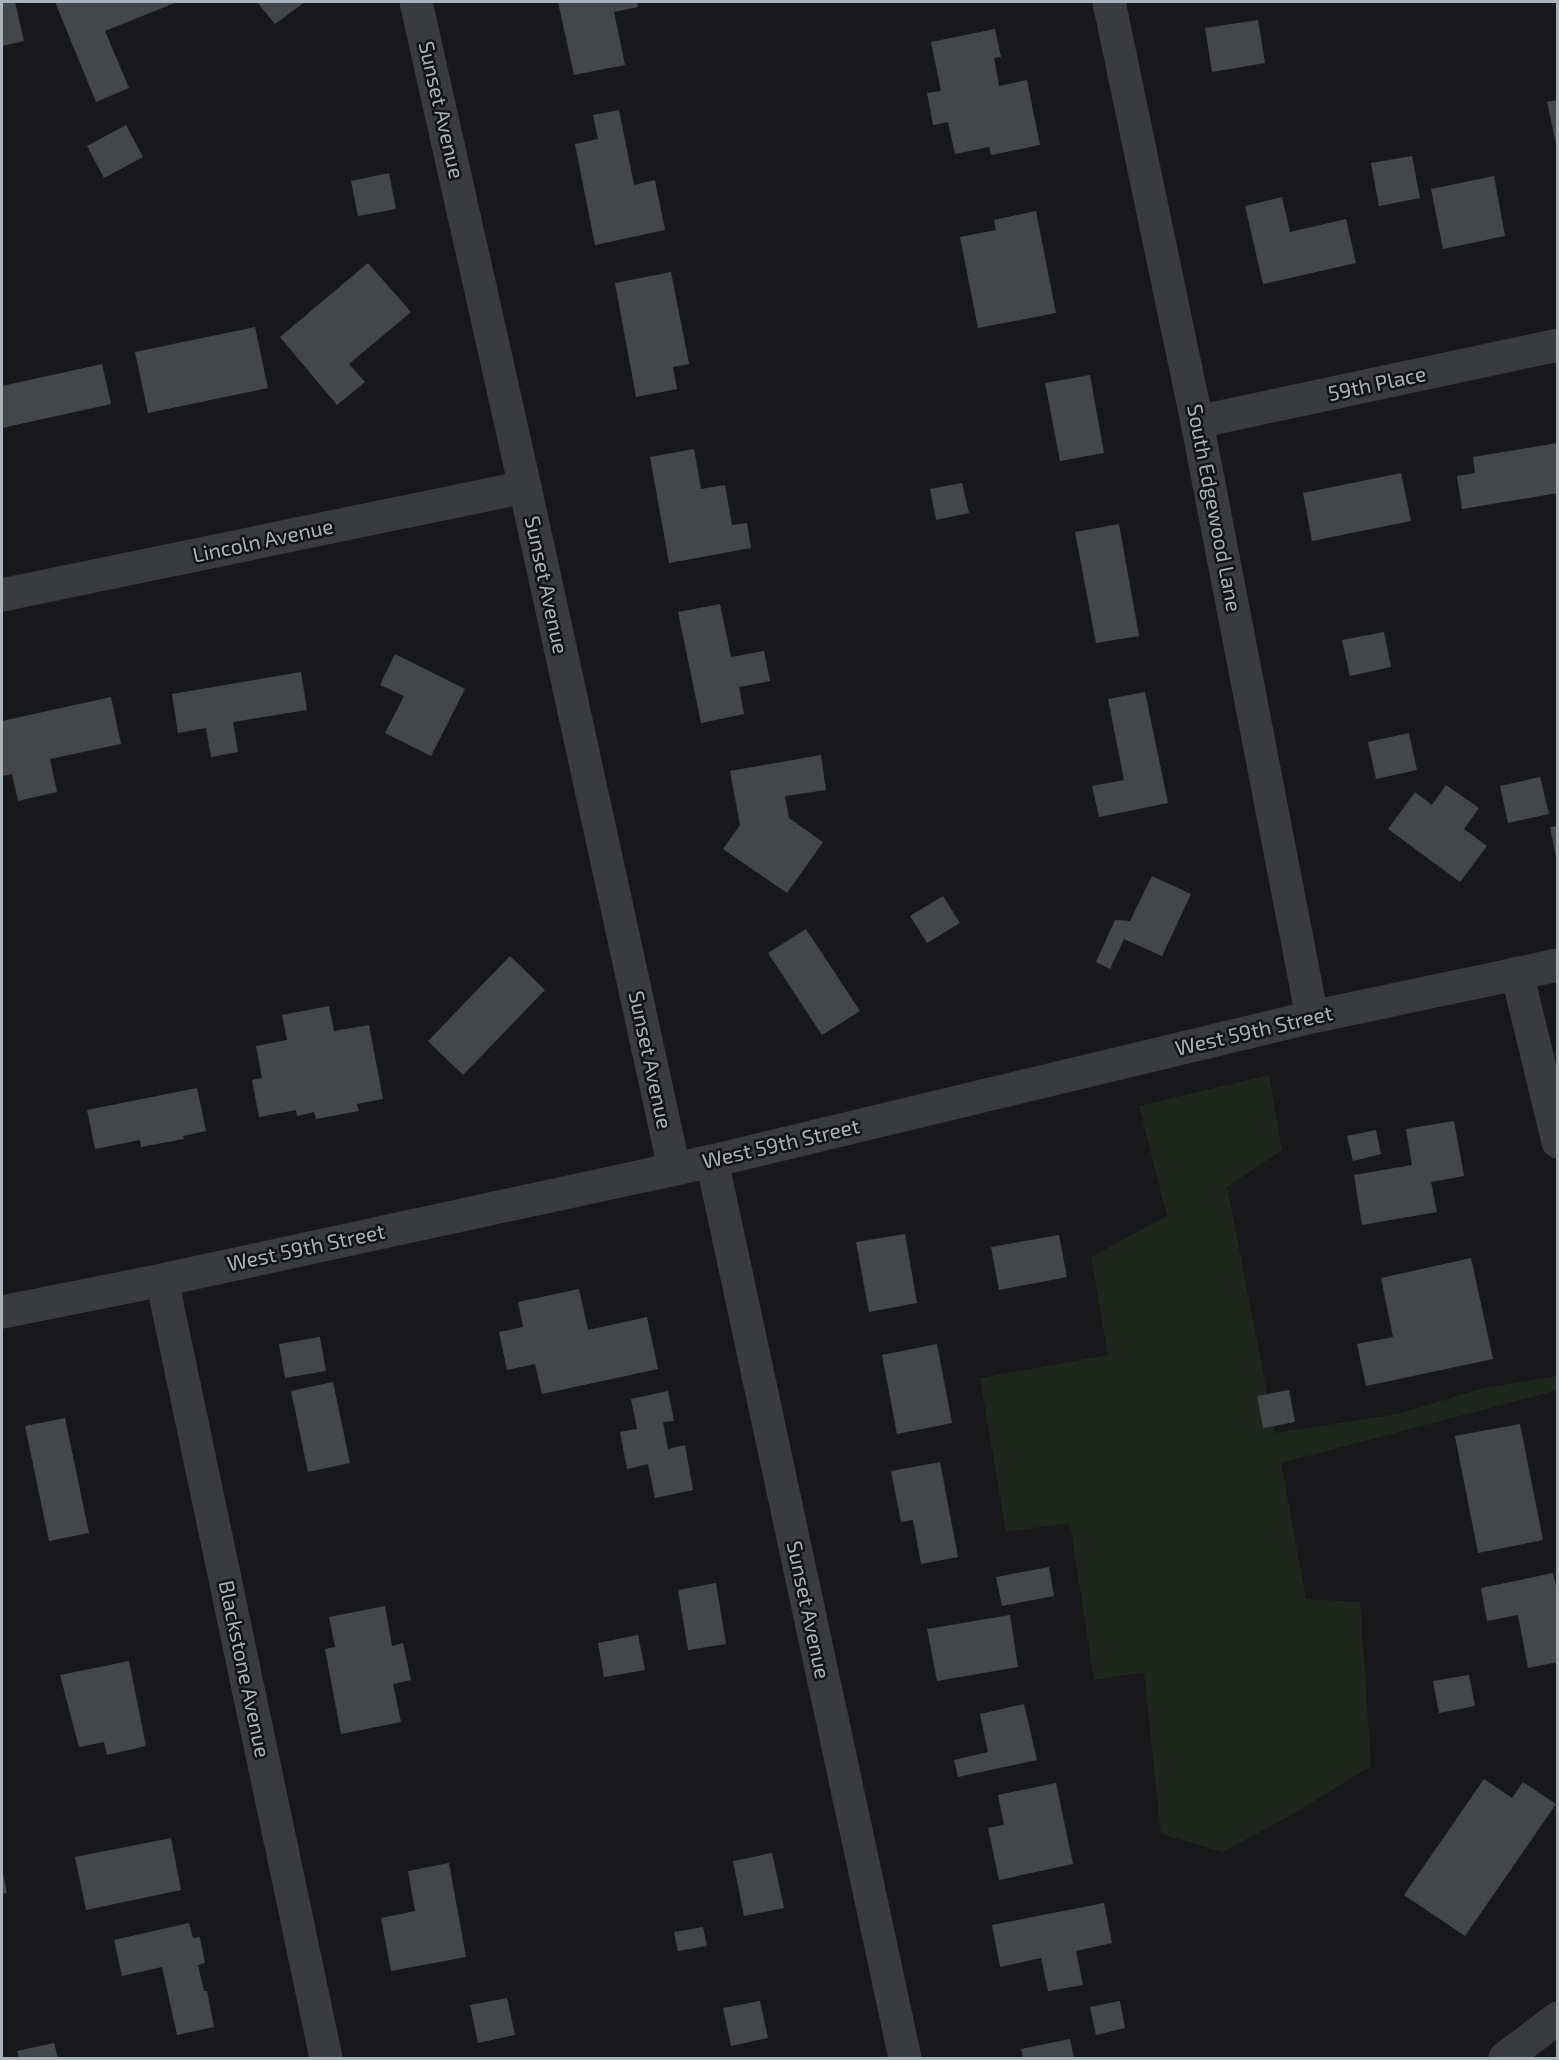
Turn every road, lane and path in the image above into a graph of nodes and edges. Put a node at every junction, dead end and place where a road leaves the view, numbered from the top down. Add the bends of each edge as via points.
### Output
1 (416, 2) edge
2 (1109, 2) edge
3 (1557, 345) edge
4 (1197, 422) junction
5 (525, 487) junction
6 (2, 595) edge
7 (1557, 965) edge
8 (1517, 973) junction
9 (1312, 1017) junction
10 (1557, 1142) edge
11 (712, 1161) junction
12 (674, 1168) junction
13 (162, 1280) junction
14 (2, 1312) edge
15 (1557, 2019) edge
16 (326, 2058) edge
17 (905, 2058) edge
18 (1505, 2058) edge

1 - 5 street, Sunset Avenue
2 - 4 street, South Edgewood Lane
3 - 4 street, 59th Place
4 - 9 street, South Edgewood Lane
5 - 6 street, Lincoln Avenue
5 - 12 street, Sunset Avenue
7 - 8 street, West 59th Street
8 - 9 street, West 59th Street
8 - 10 street
9 - 11 street, West 59th Street
11 - 12 street, West 59th Street
11 - 17 street, Sunset Avenue
12 - 13 street, West 59th Street
13 - 14 street, West 59th Street
13 - 16 street, Blackstone Avenue
15 - 18 street

